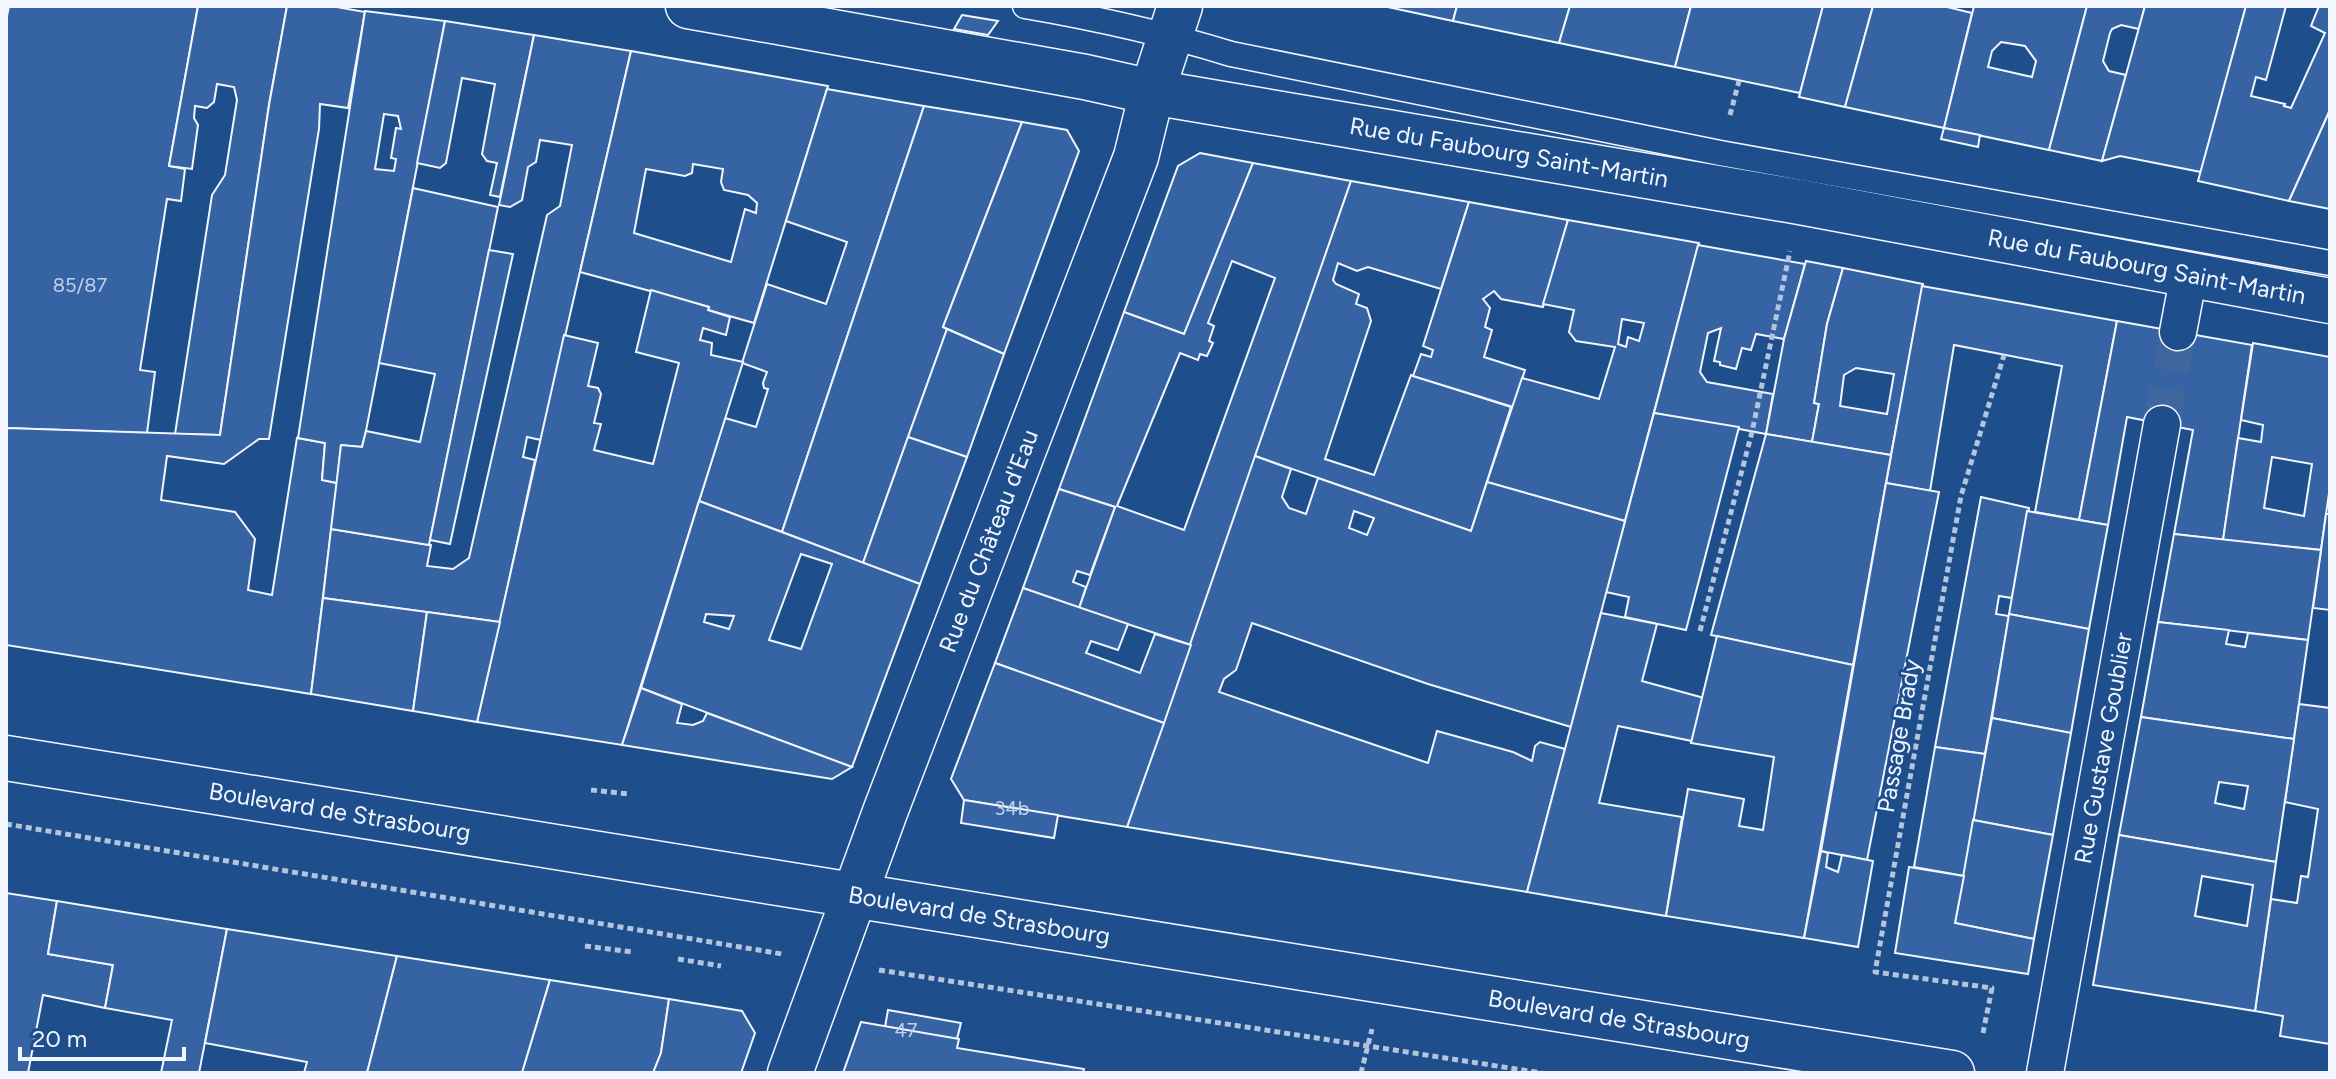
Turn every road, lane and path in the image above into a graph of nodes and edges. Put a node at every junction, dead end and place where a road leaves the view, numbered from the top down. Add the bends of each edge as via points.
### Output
1 (688, 6) edge
2 (1025, 6) edge
3 (732, 10) edge
4 (1174, 21) edge
5 (1152, 92) junction
6 (1800, 202) junction
7 (2330, 263) edge
8 (2189, 274) junction
9 (2330, 301) edge
10 (2178, 332) tunnel mouth
11 (2004, 355) dead end
12 (2162, 424) tunnel mouth
13 (1700, 631) dead end
14 (6, 758) edge
15 (591, 790) dead end
16 (629, 794) dead end
17 (6, 824) edge
18 (857, 895) junction
19 (585, 946) dead end
20 (633, 952) dead end
21 (678, 959) dead end
22 (831, 963) junction
23 (721, 966) dead end
24 (1984, 1027) dead end
25 (790, 1073) edge
26 (1542, 1073) edge
27 (1952, 1073) edge
28 (2045, 1073) edge

1 - 3 main road, Rue du Faubourg Saint-Martin
2 - 4 lane, Rue du Faubourg Saint-Martin via 1101,19
3 - 5 main road, Rue du Faubourg Saint-Martin
4 - 5 main road, Rue du Château d'Eau
4 - 7 lane, Rue du Faubourg Saint-Martin via 1231,54 1720,153
5 - 6 main road, Rue du Faubourg Saint-Martin
5 - 18 main road, Rue du Château d'Eau via 1136,157
6 - 8 main road, Rue du Faubourg Saint-Martin
6 - 13 path via 1752,432
8 - 9 main road, Rue du Faubourg Saint-Martin
8 - 10 street
11 - 24 path, Passage Brady via 1961,496 1875,972 1992,988
12 - 28 street, Rue Gustave Goublier
14 - 18 main road, Boulevard de Strasbourg
15 - 16 path
17 - 22 path
18 - 22 main road, Rue du Château d'Eau
18 - 27 main road, Boulevard de Strasbourg
19 - 20 path
21 - 23 path
22 - 25 main road, Rue du Château d'Eau
22 - 26 path

